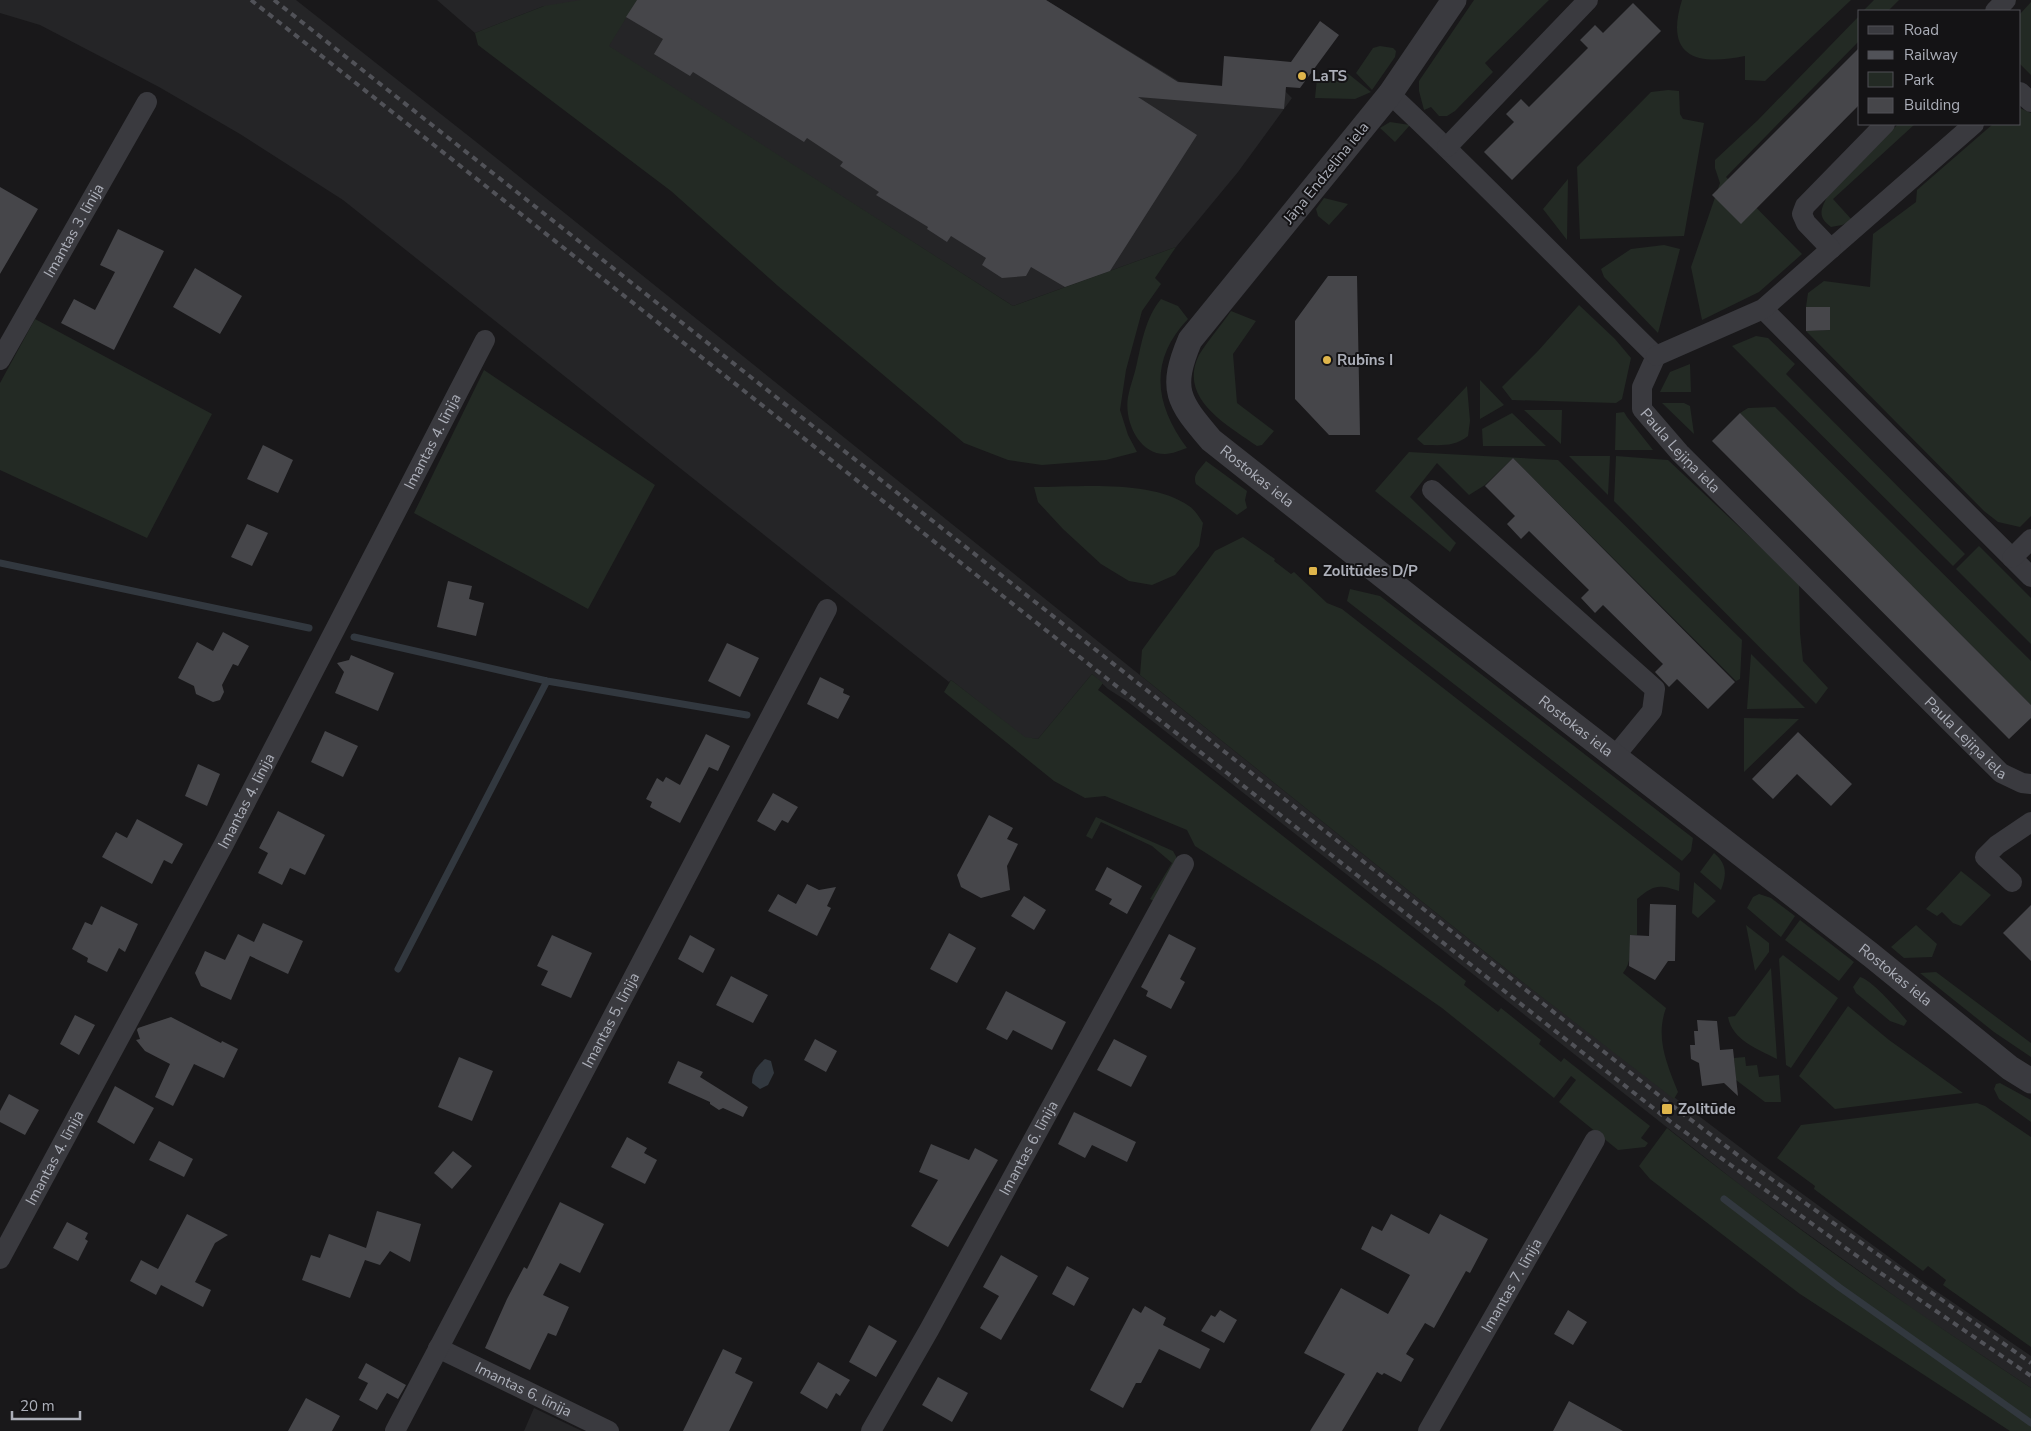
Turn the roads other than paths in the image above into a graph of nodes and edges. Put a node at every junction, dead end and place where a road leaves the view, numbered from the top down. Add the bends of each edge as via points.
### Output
1 (1454, 0) edge
2 (1588, 0) edge
3 (2006, 0) edge
4 (1996, 10) edge
5 (2021, 93) edge
6 (1390, 94) junction
7 (147, 102) dead end
8 (2031, 102) edge
9 (1884, 125) edge
10 (1973, 125) edge
11 (1446, 147) junction
12 (1831, 249) junction
13 (1763, 309) junction
14 (485, 340) dead end
15 (1190, 340) joint
16 (1656, 356) junction
17 (0, 360) edge
18 (1432, 490) dead end
19 (2031, 539) edge
20 (2012, 558) junction
21 (2031, 577) edge
22 (827, 609) dead end
23 (1615, 756) junction
24 (2031, 784) edge
25 (2031, 822) edge
26 (1184, 864) dead end
27 (2012, 882) dead end
28 (2031, 1081) edge
29 (1595, 1140) dead end
30 (0, 1259) edge
31 (438, 1348) junction
32 (395, 1431) edge
33 (609, 1431) edge
34 (871, 1431) edge
35 (1428, 1431) edge

1 - 6 street, Jāņa Endzelīna iela
2 - 11 street
3 - 4 street
5 - 8 street
6 - 11 street
6 - 15 street, Jāņa Endzelīna iela
7 - 17 street, Imantas 3. līnija
9 - 12 street via 1805,206 1802,214 1806,223
10 - 12 street
11 - 16 street
12 - 13 street
13 - 16 street
13 - 20 street
14 - 30 street, Imantas 4. līnija via 224,844
15 - 23 street, Rostokas iela via 1178,375 1180,392 1185,409 1211,440
16 - 24 street, Paula Lejiņa iela via 1642,387 1642,409 1680,453 2001,773
18 - 23 street via 1655,689 1652,711
19 - 20 street
20 - 21 street
22 - 31 street, Imantas 5. līnija
23 - 28 street, Rostokas iela via 1871,955 2010,1068
25 - 27 street via 1985,857
26 - 34 street, Imantas 6. līnija
29 - 35 street, Imantas 7. līnija
31 - 32 street, Imantas 5. līnija
31 - 33 street, Imantas 6. līnija

